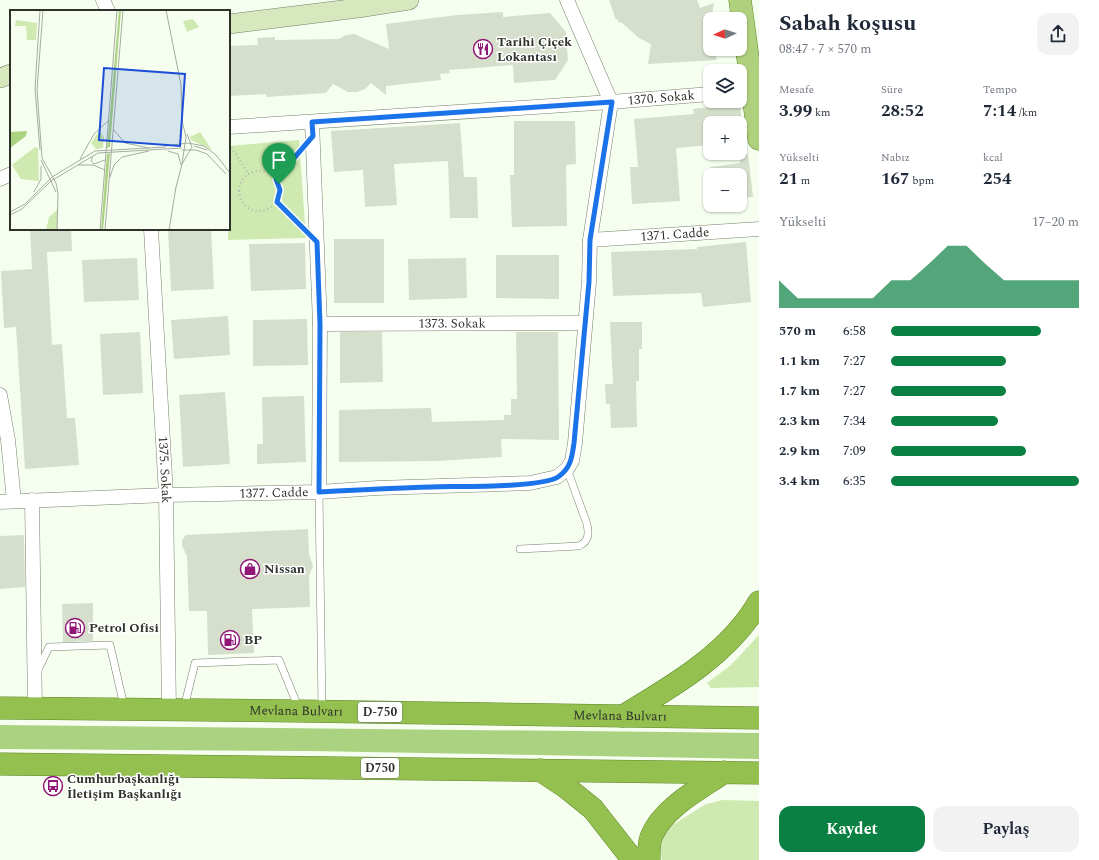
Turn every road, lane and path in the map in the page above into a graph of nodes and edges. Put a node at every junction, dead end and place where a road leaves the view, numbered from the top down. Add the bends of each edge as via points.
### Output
1 (102, 0) edge
2 (409, 0) edge
3 (567, 0) edge
4 (740, 0) edge
5 (107, 10) edge
6 (230, 24) edge
7 (744, 64) edge
8 (10, 74) edge
9 (0, 78) edge
10 (747, 94) edge
11 (703, 95) edge
12 (612, 102) junction
13 (230, 127) edge
14 (313, 129) junction
15 (759, 139) edge
16 (230, 146) edge
17 (248, 173) junction
18 (10, 174) edge
19 (0, 179) edge
20 (276, 179) junction
21 (277, 202) junction
22 (759, 229) edge
23 (151, 230) edge
24 (590, 240) junction
25 (317, 242) junction
26 (585, 323) junction
27 (320, 324) junction
28 (0, 395) edge
29 (567, 469) junction
30 (319, 492) junction
31 (166, 495) junction
32 (32, 500) junction
33 (14, 501) junction
34 (0, 502) edge
35 (520, 549) dead end
36 (759, 602) edge
37 (35, 676) junction
38 (0, 708) edge
39 (35, 709) junction
40 (125, 710) junction
41 (176, 711) junction
42 (299, 711) junction
43 (322, 711) junction
44 (623, 716) junction
45 (759, 718) edge
46 (0, 764) edge
47 (540, 770) junction
48 (724, 772) junction
49 (759, 773) edge
50 (633, 860) edge
51 (649, 860) edge

1 - 5 street
2 - 6 main road
3 - 12 street
4 - 7 main road
8 - 9 main road
10 - 15 main road
11 - 12 street, 1370. Sokak
12 - 14 street, 1370. Sokak
12 - 24 street
13 - 14 street, 1370. Sokak
14 - 20 path
14 - 25 street
16 - 17 path
17 - 20 path via 267,171
17 - 21 path via 240,183 239,190 247,207 260,211 272,207
18 - 19 street
20 - 21 path via 280,190
21 - 25 path
22 - 24 street, 1371. Cadde
23 - 31 street, 1375. Sokak
24 - 26 street
25 - 27 street
26 - 27 street, 1373. Sokak
26 - 29 street via 572,461
27 - 30 street
28 - 33 street via 8,440
29 - 30 street, 1377. Cadde via 557,477 530,483
29 - 35 lane via 587,524 589,532 586,541 579,546
30 - 31 street, 1377. Cadde
30 - 43 lane
31 - 32 street, 1377. Cadde
31 - 41 street, 1375. Sokak
32 - 33 street, 1377. Cadde
32 - 37 street
33 - 34 street, 1377. Cadde
36 - 44 highway via 741,630 696,669
37 - 39 street
37 - 40 lane via 49,647 110,645
38 - 39 highway, Mevlana Bulvarı / D-750
39 - 40 highway, Mevlana Bulvarı / D-750
40 - 41 highway, Mevlana Bulvarı / D-750
41 - 42 highway, Mevlana Bulvarı / D-750
41 - 42 lane via 195,663 279,660
42 - 43 highway, Mevlana Bulvarı / D-750
43 - 44 highway, Mevlana Bulvarı / D-750
44 - 45 highway, Mevlana Bulvarı / D-750
46 - 47 highway, D750
47 - 48 highway, D750
47 - 50 highway via 594,810
48 - 49 highway, D750
48 - 51 highway via 680,803 656,826 651,837

